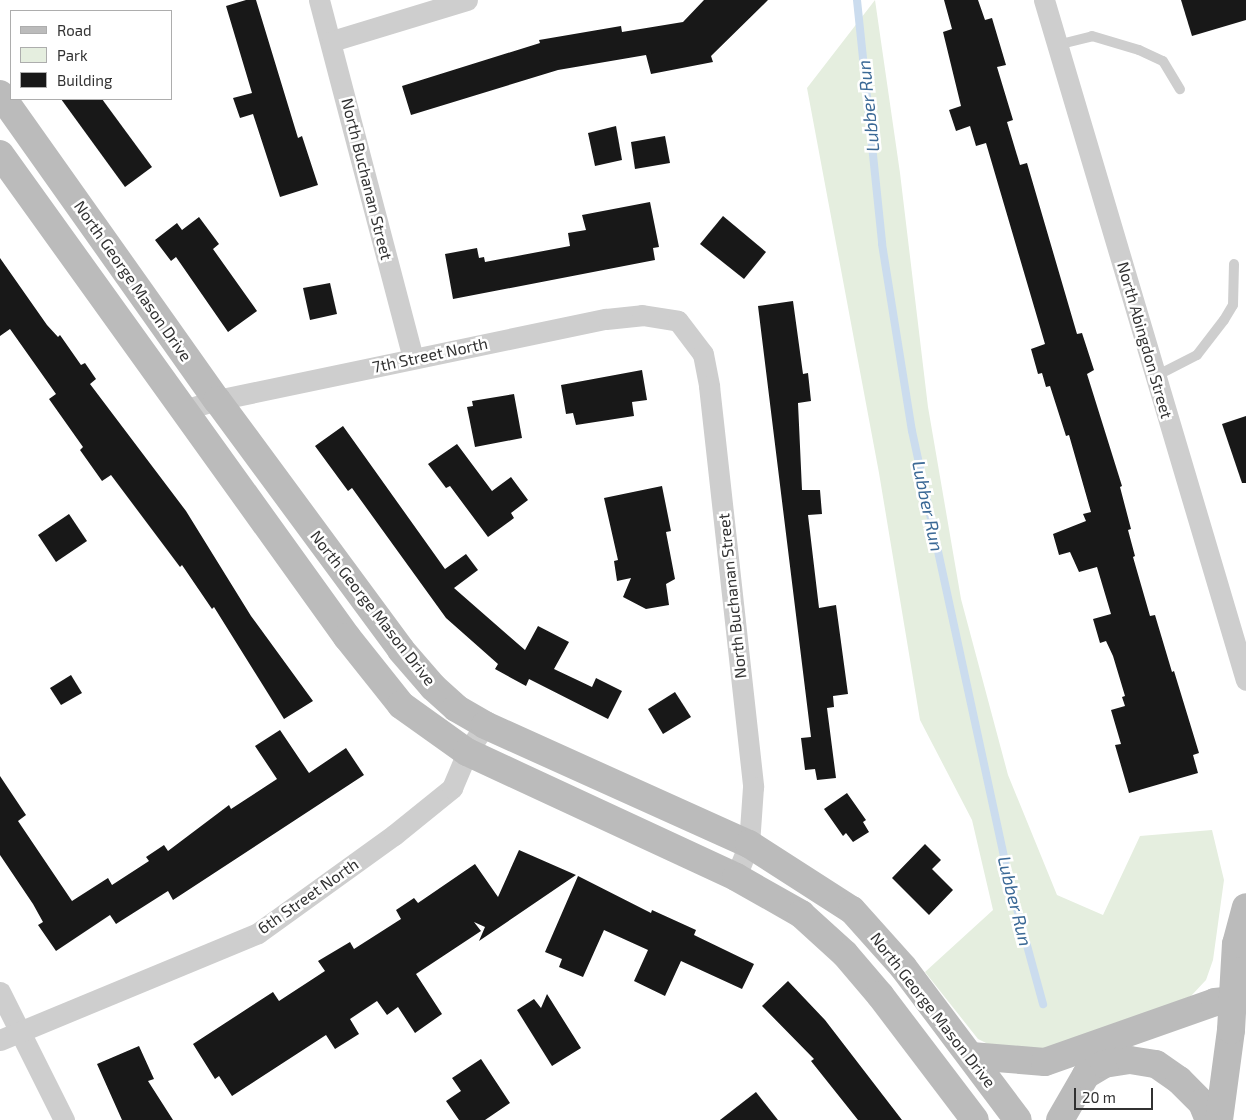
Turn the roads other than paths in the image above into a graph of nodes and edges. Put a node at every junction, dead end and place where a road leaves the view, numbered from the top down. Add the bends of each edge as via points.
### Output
1 (319, 0) edge
2 (467, 0) edge
3 (1044, 0) edge
4 (332, 41) junction
5 (1057, 45) junction
6 (1180, 89) dead end
7 (0, 94) edge
8 (0, 154) edge
9 (1234, 264) dead end
10 (678, 321) joint
11 (413, 358) junction
12 (1154, 377) junction
13 (217, 400) junction
14 (184, 410) junction
15 (1246, 680) edge
16 (485, 725) junction
17 (467, 752) junction
18 (749, 844) junction
19 (736, 877) junction
20 (1246, 907) edge
21 (0, 992) edge
22 (1240, 999) edge
23 (9, 1036) edge
24 (971, 1056) junction
25 (64, 1120) edge
26 (975, 1120) edge
27 (1018, 1120) edge
28 (1060, 1120) edge
29 (1209, 1120) edge
30 (1219, 1120) edge

1 - 4 street, North Buchanan Street
2 - 4 street
3 - 5 street, North Abingdon Street
4 - 11 street, North Buchanan Street
5 - 6 lane via 1092,36 1139,50 1163,61
5 - 12 street, North Abingdon Street
7 - 13 main road, North George Mason Drive
8 - 14 main road, North George Mason Drive
9 - 12 lane via 1233,305 1224,320 1197,355
10 - 11 street, 7th Street North via 642,315 606,319
10 - 18 street, North Buchanan Street via 703,354 709,386 752,787
11 - 13 street, 7th Street North
12 - 15 street, North Abingdon Street
13 - 14 street, 7th Street North
13 - 16 main road, North George Mason Drive via 401,650 444,697
14 - 17 main road, North George Mason Drive via 347,637 401,704
16 - 17 street, 6th Street North
16 - 18 main road, North George Mason Drive
17 - 19 main road, North George Mason Drive
17 - 23 street, 6th Street North via 452,788 394,835 258,933
18 - 19 street, North Buchanan Street
18 - 24 main road, North George Mason Drive via 852,910 904,967
19 - 26 main road, North George Mason Drive via 801,914 845,954
20 - 22 main road via 1236,944
21 - 23 street
22 - 24 main road via 1207,1005 1045,1062
22 - 30 main road
23 - 25 street
24 - 27 main road, North George Mason Drive
28 - 29 main road via 1086,1075 1104,1064 1130,1060 1156,1064 1179,1080 1202,1104

